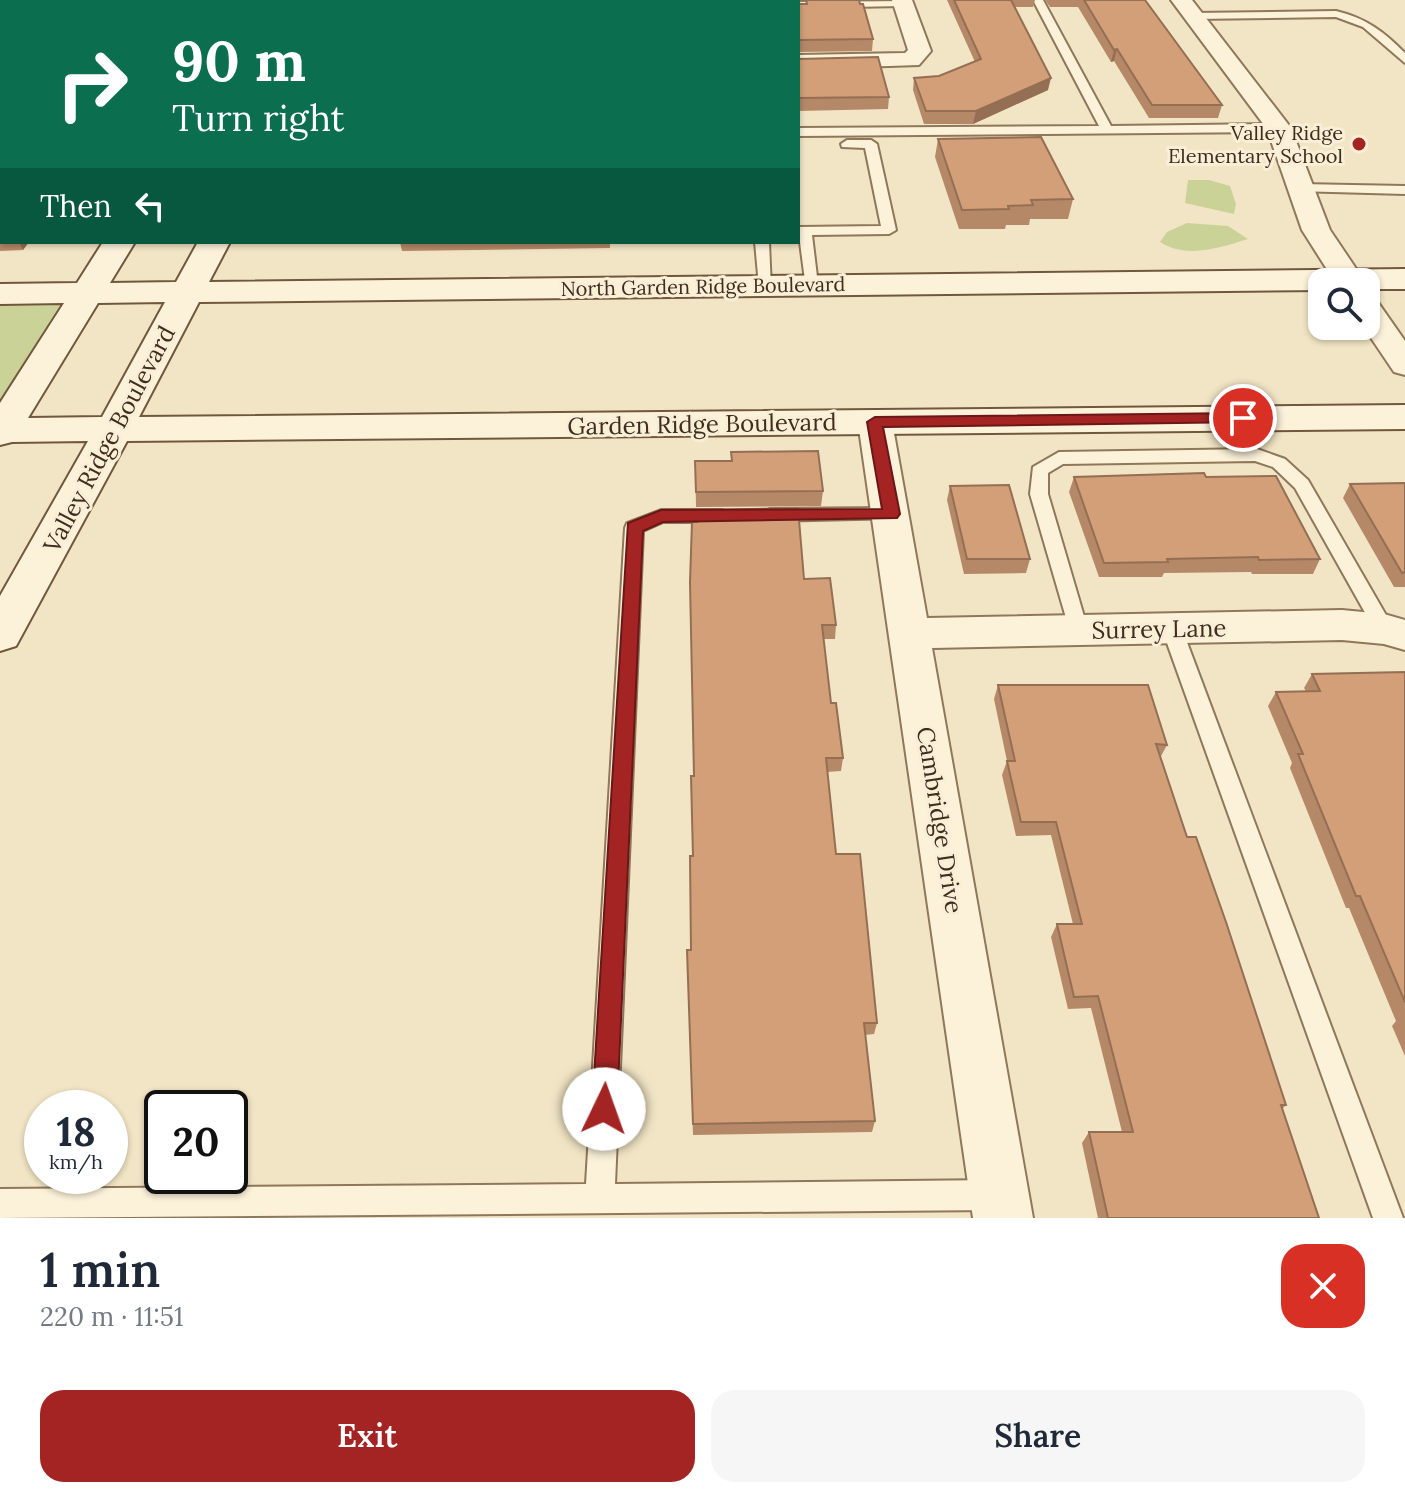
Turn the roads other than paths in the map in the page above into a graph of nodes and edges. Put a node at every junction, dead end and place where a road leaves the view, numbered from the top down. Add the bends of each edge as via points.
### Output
1 (1038, 0) edge
2 (903, 2) edge
3 (800, 5) edge
4 (1187, 8) edge
5 (1405, 60) edge
6 (800, 62) edge
7 (1106, 128) junction
8 (1279, 128) junction
9 (800, 132) edge
10 (800, 144) edge
11 (1300, 188) junction
12 (1405, 190) edge
13 (801, 231) edge
14 (118, 244) edge
15 (213, 244) edge
16 (762, 244) edge
17 (1341, 268) edge
18 (1405, 279) edge
19 (1380, 284) edge
20 (811, 285) junction
21 (766, 286) junction
22 (1308, 290) edge
23 (189, 292) junction
24 (87, 293) junction
25 (0, 294) edge
26 (1380, 328) edge
27 (1405, 365) edge
28 (1405, 417) edge
29 (875, 422) junction
30 (114, 429) junction
31 (1, 431) edge
32 (891, 514) junction
33 (1172, 629) junction
34 (1078, 630) junction
35 (1394, 632) edge
36 (911, 633) junction
37 (0, 634) edge
38 (600, 1200) junction
39 (0, 1204) edge
40 (1001, 1206) edge
41 (1388, 1218) edge

1 - 7 lane
2 - 3 lane
2 - 6 street via 920,51 911,60
4 - 5 lane via 1358,13
4 - 8 street
7 - 8 lane
7 - 9 lane
8 - 11 street
10 - 13 lane via 871,144 889,230
11 - 12 lane
11 - 17 street via 1316,230
13 - 20 lane
14 - 24 main road
15 - 23 main road, Valley Ridge Boulevard
16 - 21 lane
18 - 19 main road, North Garden Ridge Boulevard
20 - 21 main road, North Garden Ridge Boulevard
20 - 22 main road, North Garden Ridge Boulevard
21 - 23 main road, North Garden Ridge Boulevard
23 - 24 main road, North Garden Ridge Boulevard
23 - 30 main road, Valley Ridge Boulevard
24 - 25 main road, North Garden Ridge Boulevard
24 - 31 main road
26 - 27 street
28 - 29 main road, Garden Ridge Boulevard
29 - 30 main road, Garden Ridge Boulevard
29 - 32 street, Cambridge Drive
30 - 31 main road, Garden Ridge Boulevard
30 - 37 main road, Valley Ridge Boulevard
32 - 36 street, Cambridge Drive
32 - 38 lane via 661,516 634,528
33 - 34 street, Surrey Lane
33 - 35 street, Surrey Lane via 1342,625
33 - 41 lane
34 - 35 lane via 1039,494 1039,471 1059,458 1257,455 1279,463 1302,484
34 - 36 street, Surrey Lane
36 - 40 street, Cambridge Drive
38 - 39 lane
38 - 40 lane

